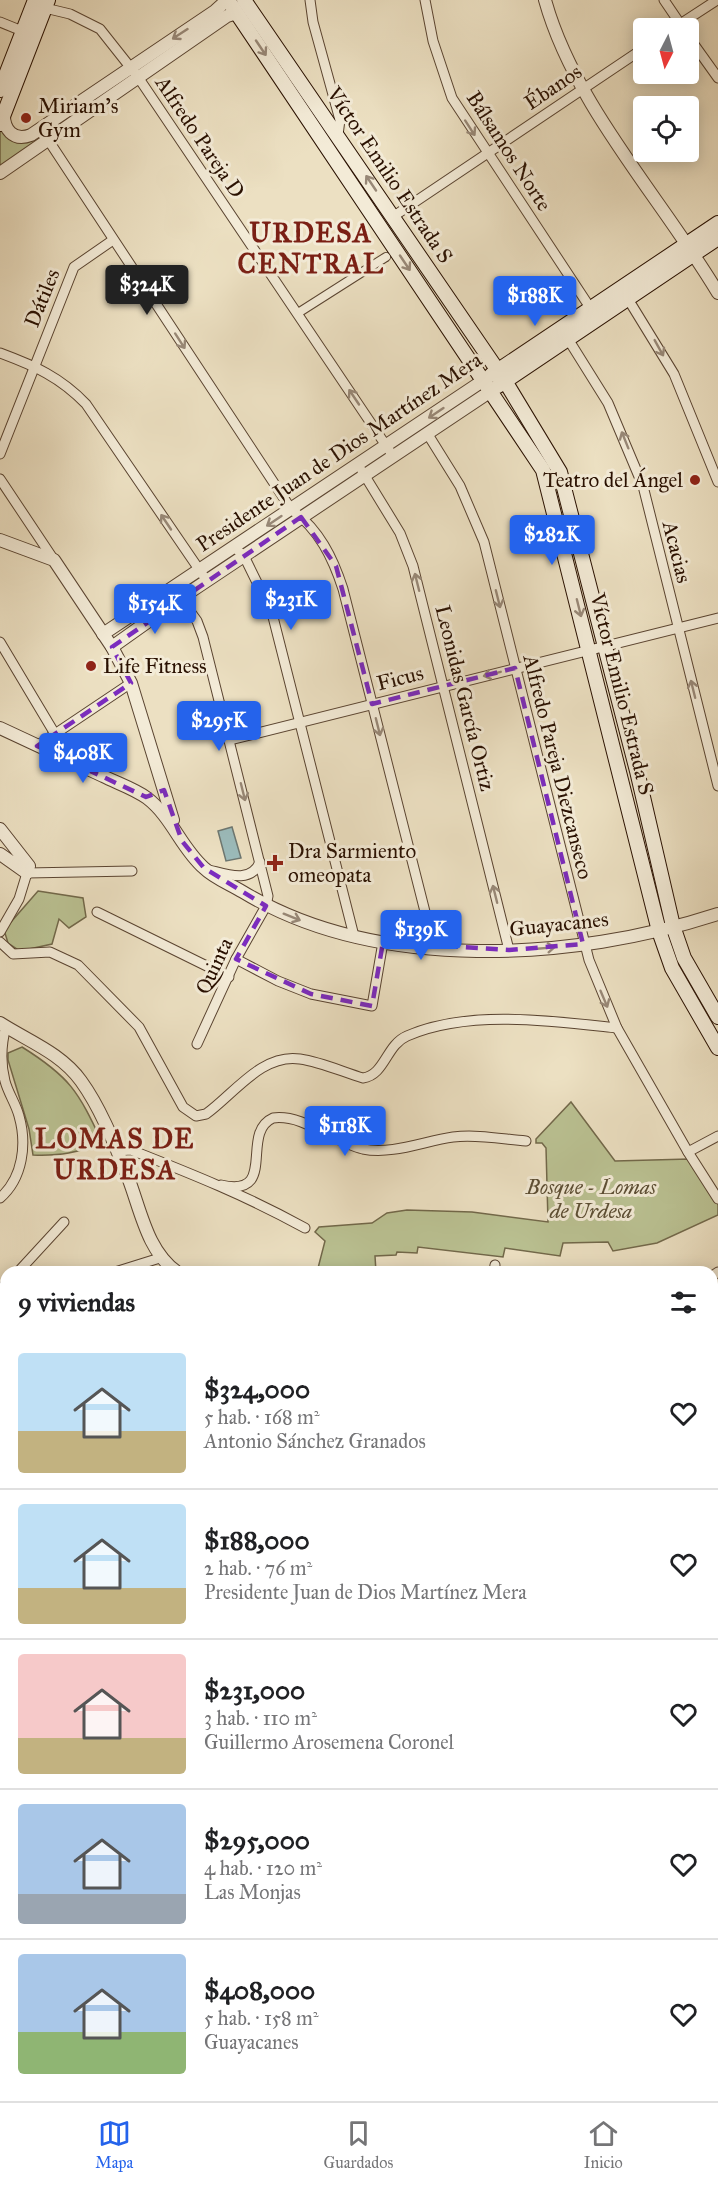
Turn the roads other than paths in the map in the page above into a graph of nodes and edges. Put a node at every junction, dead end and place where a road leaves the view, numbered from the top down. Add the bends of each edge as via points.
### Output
1 (228, 0) edge
2 (244, 0) edge
3 (310, 0) edge
4 (425, 0) edge
5 (545, 0) edge
6 (664, 0) edge
7 (717, 0) edge
8 (43, 3) edge
9 (237, 13) junction
10 (674, 18) edge
11 (692, 18) edge
12 (0, 22) edge
13 (29, 33) junction
14 (699, 51) edge
15 (633, 55) edge
16 (134, 72) junction
17 (718, 78) edge
18 (583, 88) junction
19 (0, 90) edge
20 (294, 97) junction
21 (2, 117) edge
22 (45, 134) junction
23 (338, 135) junction
24 (329, 150) junction
25 (488, 154) junction
26 (355, 159) junction
27 (0, 173) edge
28 (394, 216) junction
29 (718, 223) edge
30 (718, 238) edge
31 (113, 240) junction
32 (691, 249) junction
33 (386, 257) dead end
34 (718, 293) edge
35 (628, 298) junction
36 (591, 309) junction
37 (298, 313) junction
38 (568, 339) junction
39 (0, 353) edge
40 (33, 366) junction
41 (494, 380) junction
42 (427, 433) junction
43 (390, 451) junction
44 (0, 454) edge
45 (361, 470) junction
46 (0, 479) edge
47 (718, 482) edge
48 (570, 510) junction
49 (296, 513) junction
50 (555, 514) junction
51 (0, 540) edge
52 (234, 547) junction
53 (244, 556) junction
54 (54, 560) junction
55 (199, 570) junction
56 (207, 581) junction
57 (177, 593) junction
58 (718, 618) edge
59 (678, 628) junction
60 (103, 634) junction
61 (0, 642) edge
62 (112, 647) junction
63 (604, 647) junction
64 (590, 651) junction
65 (515, 668) junction
66 (131, 683) junction
67 (443, 686) junction
68 (372, 704) junction
69 (300, 721) junction
70 (0, 728) edge
71 (55, 734) junction
72 (230, 740) junction
73 (37, 746) junction
74 (637, 771) junction
75 (621, 774) junction
76 (160, 776) junction
77 (718, 786) edge
78 (146, 797) junction
79 (175, 827) junction
80 (0, 829) edge
81 (0, 854) edge
82 (260, 862) junction
83 (204, 868) junction
84 (132, 871) dead end
85 (27, 873) junction
86 (266, 906) junction
87 (97, 912) dead end
88 (718, 914) edge
89 (673, 926) junction
90 (658, 931) junction
91 (0, 932) edge
92 (354, 936) junction
93 (0, 942) edge
94 (383, 942) junction
95 (583, 944) junction
96 (434, 947) junction
97 (509, 950) junction
98 (236, 959) junction
99 (229, 977) junction
100 (718, 1017) edge
101 (3, 1025) edge
102 (617, 1028) junction
103 (714, 1033) edge
104 (197, 1044) dead end
105 (718, 1048) edge
106 (718, 1136) edge
107 (526, 1141) dead end
108 (117, 1151) junction
109 (688, 1152) junction
110 (221, 1185) junction
111 (2, 1193) edge
112 (718, 1199) edge
113 (64, 1222) dead end
114 (305, 1228) dead end
115 (163, 1257) junction
116 (24, 1266) edge
117 (134, 1266) edge
118 (171, 1266) edge

1 - 9 main road, Víctor Emilio Estrada S
1 -> 16 street
2 - 23 main road, Víctor Emilio Estrada S
3 - 23 street via 340,120
4 -> 25 street, Bálsamos Norte via 433,41 452,98
5 - 18 street via 565,57
6 - 10 street
7 - 11 street
8 - 13 main road
8 - 16 street, Alfredo Pareja D via 100,29
9 - 16 street
9 -> 20 main road, Víctor Emilio Estrada S
12 - 13 street
13 - 19 main road
13 - 21 main road
14 - 17 street
15 - 18 street, Ébanos
16 - 22 street
16 - 37 street, Alfredo Pareja D
18 - 25 street, Ébanos
18 - 32 street
20 - 23 main road via 325,137
20 - 24 main road, Víctor Emilio Estrada S
21 - 22 street via 11,134
22 - 27 street
22 - 31 street
23 - 26 main road, Víctor Emilio Estrada S
24 - 26 main road via 340,146
24 -> 41 main road, Víctor Emilio Estrada S via 441,316 453,323
25 - 28 street, Ébanos
25 - 36 street, Bálsamos Norte
28 -> 26 main road, Víctor Emilio Estrada S
28 - 41 main road, Víctor Emilio Estrada S
29 - 32 main road, Presidente Juan de Dios Martínez Mera
30 - 32 main road, Presidente Juan de Dios Martínez Mera
31 - 40 street, Dátiles via 74,267
31 -> 49 street
32 - 34 street
32 - 35 main road, Presidente Juan de Dios Martínez Mera
32 - 36 main road, Presidente Juan de Dios Martínez Mera
33 - 37 street
35 - 38 main road, Presidente Juan de Dios Martínez Mera
35 -> 47 street via 674,374
36 - 41 main road, Presidente Juan de Dios Martínez Mera
43 -> 37 street, Alfredo Pareja D
38 - 41 main road, Presidente Juan de Dios Martínez Mera
59 -> 38 street, Acacias via 643,486 608,403
39 - 40 street
40 - 44 street, Dátiles
55 -> 40 street via 86,404 67,384
41 - 42 street, Presidente Juan de Dios Martínez Mera
41 -> 43 street, Presidente Juan de Dios Martínez Mera
41 - 48 main road, Víctor Emilio Estrada S via 560,472
41 - 50 main road, Víctor Emilio Estrada S via 543,470
42 - 43 street, Presidente Juan de Dios Martínez Mera
42 -> 65 street, Alfredo Pareja Diezcanseco via 460,486 484,542
43 - 45 street, Presidente Juan de Dios Martínez Mera
45 - 49 street, Presidente Juan de Dios Martínez Mera
67 -> 45 street, Leonidas García Ortiz via 413,566 400,533
46 - 54 street
48 - 50 main road
48 - 63 main road, Víctor Emilio Estrada S
49 -> 52 street, Presidente Juan de Dios Martínez Mera
49 - 53 street, Presidente Juan de Dios Martínez Mera
49 - 68 street via 317,535 336,566
50 -> 64 main road, Víctor Emilio Estrada S
51 - 54 street
52 - 53 street
52 - 55 street, Presidente Juan de Dios Martínez Mera
53 - 56 street, Presidente Juan de Dios Martínez Mera
53 - 69 street via 272,613
54 - 60 street
55 - 56 street
55 - 57 street, Presidente Juan de Dios Martínez Mera
56 - 57 street, Presidente Juan de Dios Martínez Mera
57 - 60 street, Presidente Juan de Dios Martínez Mera
57 - 62 street, Presidente Juan de Dios Martínez Mera
57 - 72 street via 203,637
58 - 59 street, Ficus
59 - 63 street, Ficus
77 -> 59 street, Acacias
60 - 62 street
61 - 71 street
62 - 66 street
63 - 64 street, Ficus
63 - 74 main road, Víctor Emilio Estrada S
64 - 65 street, Ficus
64 - 75 main road, Víctor Emilio Estrada S
65 -> 67 street, Ficus
65 - 95 street, Alfredo Pareja Diezcanseco
66 - 71 street
66 - 76 street
67 - 68 street, Ficus
97 -> 67 street, Leonidas García Ortiz
68 - 69 street, Ficus
68 -> 96 street
69 - 72 street, Ficus
69 - 92 street
70 - 73 street, Guayacanes
71 - 73 street
72 -> 82 street
73 - 78 street, Guayacanes
74 - 75 main road
74 - 89 main road, Víctor Emilio Estrada S
75 - 90 main road, Víctor Emilio Estrada S
76 - 78 street via 156,790
76 - 79 street
78 - 79 street, Guayacanes
79 - 83 street, Guayacanes
80 - 85 street via 29,866
81 - 85 street
82 - 83 street via 243,876
82 - 86 street via 268,896
83 - 86 street, Guayacanes
84 - 85 street
85 - 91 street via 20,899
86 -> 92 street, Guayacanes via 297,920
86 - 98 street, Quinta
87 - 99 street
88 - 89 street, Guayacanes
89 - 90 street, Guayacanes
89 - 100 main road, Víctor Emilio Estrada S via 684,958
90 - 95 street, Guayacanes
90 - 103 main road, Víctor Emilio Estrada S via 672,968
92 - 94 street, Guayacanes
93 - 102 street via 13,954 50,952 78,965 139,1027 183,1107 196,1116 206,1114 265,1066 280,1059 303,1059 363,1078 377,1072 391,1048 405,1037 435,1028 492,1021 546,1021
94 - 96 street, Guayacanes
94 - 98 street via 372,1006 311,993
97 -> 95 street, Guayacanes
95 -> 102 street, Alfredo Pareja Diezcanseco
96 - 97 street, Guayacanes
98 - 99 street, Quinta
99 - 104 street, Quinta
101 - 108 street via 60,1058 71,1069 82,1082
101 - 111 street via 0,1048 5,1082 19,1115 24,1140 20,1169
102 - 109 street, Alfredo Pareja Diezcanseco
103 - 105 main road, Víctor Emilio Estrada S
106 - 109 street
107 - 110 street via 453,1137 380,1151 356,1147 291,1119 273,1118 261,1128 251,1181 234,1188
108 - 110 street via 131,1150
108 - 115 street via 150,1238
109 - 112 street, Alfredo Pareja Diezcanseco
110 - 114 street
113 - 116 street
115 - 117 street
115 - 118 street

